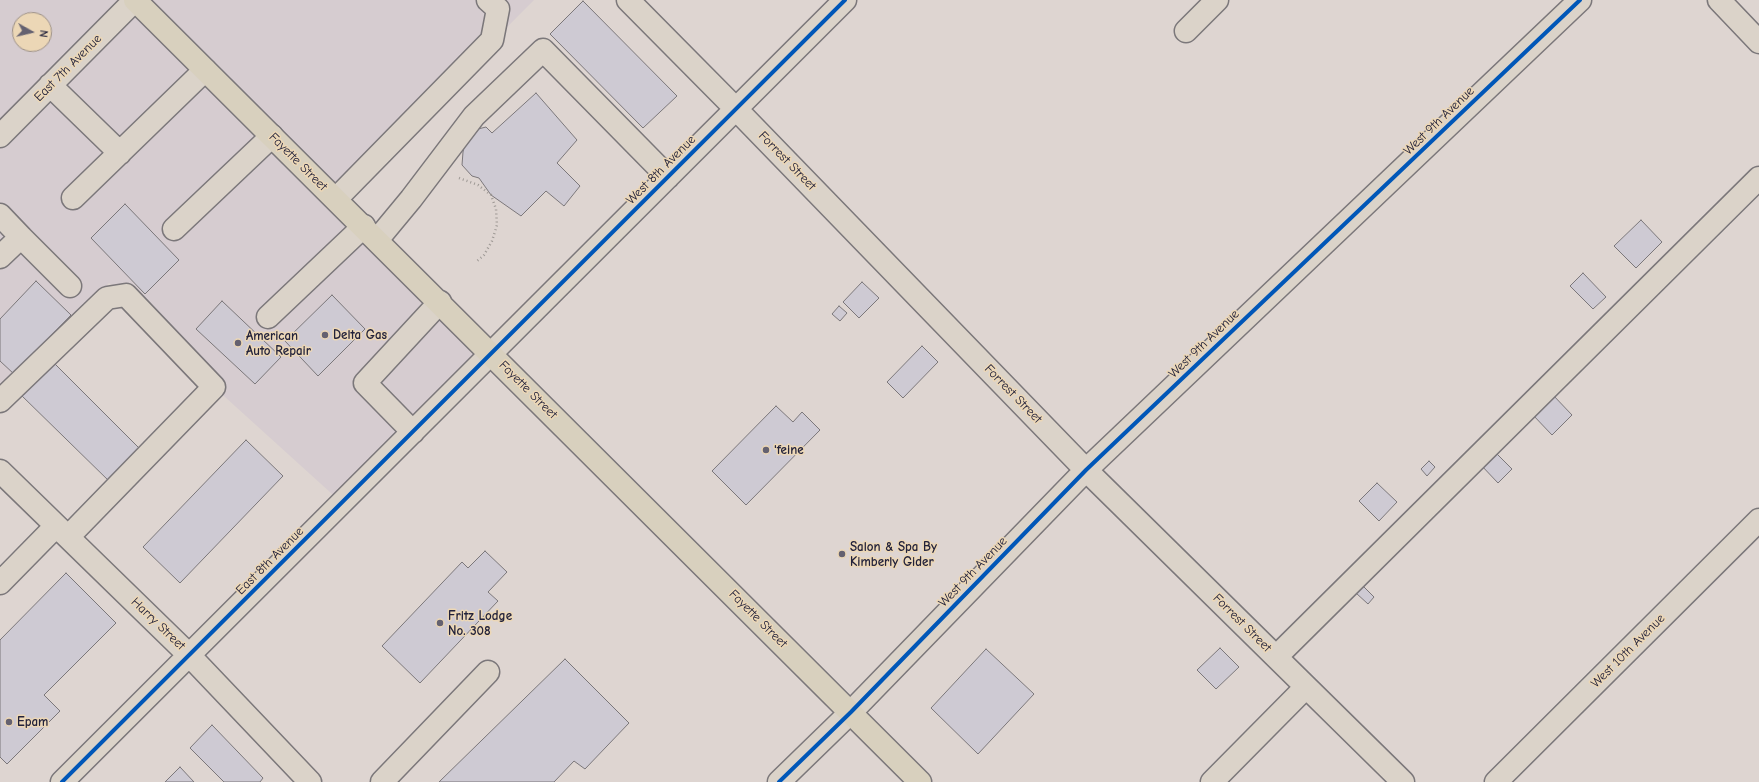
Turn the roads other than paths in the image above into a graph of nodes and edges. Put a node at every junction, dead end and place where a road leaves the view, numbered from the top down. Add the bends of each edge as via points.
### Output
1 (135, 0) edge
2 (488, 0) edge
3 (628, 0) edge
4 (844, 0) edge
5 (1217, 0) edge
6 (1580, 0) edge
7 (1719, 0) edge
8 (1186, 31) dead end
9 (1759, 42) edge
10 (206, 70) junction
11 (50, 86) junction
12 (736, 109) junction
13 (0, 136) edge
14 (272, 136) junction
15 (120, 152) junction
16 (668, 177) junction
17 (1759, 178) edge
18 (73, 198) dead end
19 (336, 199) junction
20 (0, 215) edge
21 (174, 229) dead end
22 (370, 233) junction
23 (21, 237) junction
24 (0, 257) edge
25 (70, 286) dead end
26 (440, 302) junction
27 (268, 317) dead end
28 (492, 354) junction
29 (0, 402) edge
30 (413, 432) junction
31 (1086, 470) junction
32 (0, 471) edge
33 (1759, 520) edge
34 (62, 531) junction
35 (0, 583) edge
36 (190, 655) junction
37 (1276, 657) junction
38 (488, 672) dead end
39 (1306, 687) junction
40 (851, 712) junction
41 (62, 782) edge
42 (310, 782) edge
43 (382, 782) edge
44 (779, 782) edge
45 (920, 782) edge
46 (1212, 782) edge
47 (1403, 782) edge
48 (1496, 782) edge

1 - 10 main road, Fayette Street
1 - 11 street, East 7th Avenue
2 - 19 street via 498,9 492,40
3 - 12 street, Forrest Street
4 - 12 street, West 8th Avenue
5 - 8 street
6 - 31 street, West 9th Avenue
7 - 9 street
10 - 14 main road, Fayette Street
10 - 15 street
11 - 13 street, East 7th Avenue
11 - 15 street
12 - 16 street, West 8th Avenue
12 - 31 street, Forrest Street
14 - 19 main road, Fayette Street
14 - 21 street
15 - 18 street
16 - 22 street via 543,50 474,116 411,199
16 - 28 street, West 8th Avenue
17 - 37 street
19 - 22 main road, Fayette Street
20 - 23 street
22 - 26 main road, Fayette Street
22 - 27 street
23 - 24 street
23 - 25 street
26 - 28 main road, Fayette Street
26 - 30 street via 365,383
28 - 30 street, East 8th Avenue
28 - 40 main road, Fayette Street
29 - 34 street via 107,298 126,295 214,387
30 - 36 street, East 8th Avenue
31 - 37 street, Forrest Street
31 - 40 street, West 9th Avenue
32 - 34 street, Harry Street
33 - 48 street, West 10th Avenue
34 - 35 street
34 - 36 street, Harry Street
36 - 41 street, East 8th Avenue
36 - 42 street, Harry Street
37 - 39 street, Forrest Street
38 - 43 street
39 - 46 street
39 - 47 street, Forrest Street
40 - 44 street, West 9th Avenue
40 - 45 main road, Fayette Street

